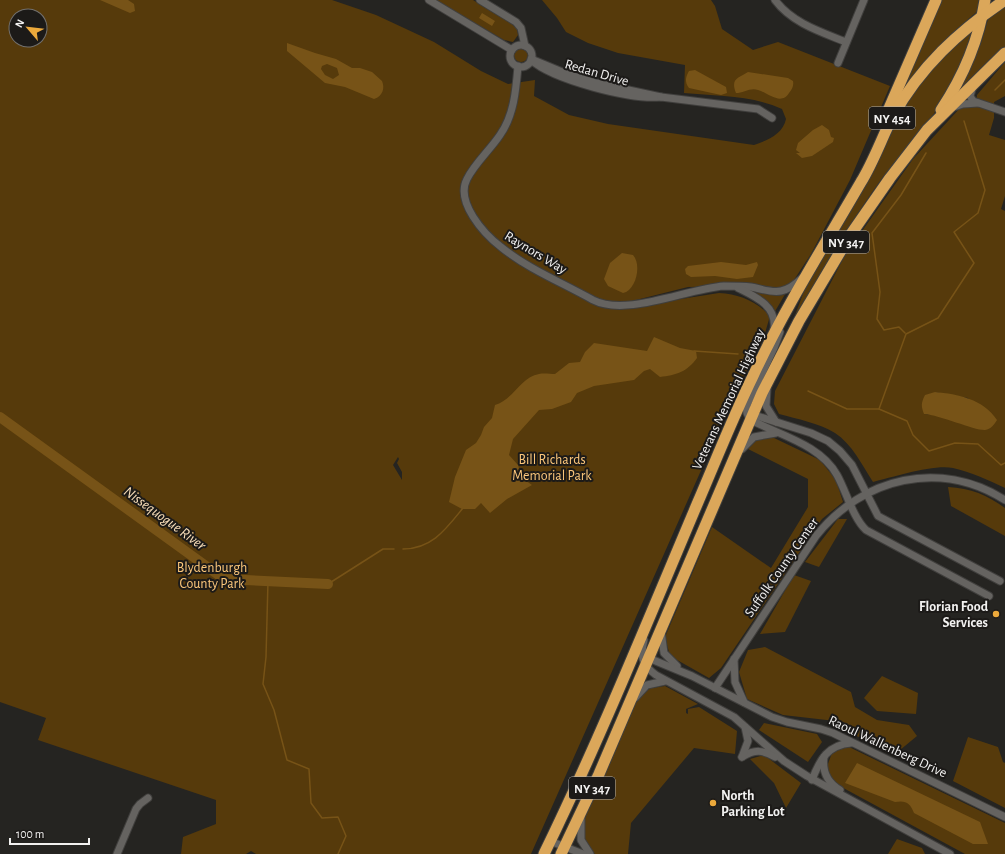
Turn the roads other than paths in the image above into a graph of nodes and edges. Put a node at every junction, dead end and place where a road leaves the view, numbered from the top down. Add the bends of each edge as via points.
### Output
1 (429, 0) edge
2 (480, 0) edge
3 (775, 0) edge
4 (864, 0) edge
5 (936, 0) edge
6 (985, 0) edge
7 (1005, 0) edge
8 (983, 15) junction
9 (846, 42) junction
10 (525, 46) junction
11 (512, 50) junction
12 (1005, 53) edge
13 (531, 59) junction
14 (838, 63) dead end
15 (518, 66) junction
16 (975, 82) junction
17 (978, 104) junction
18 (949, 108) junction
19 (1005, 112) edge
20 (772, 118) dead end
21 (928, 130) junction
22 (848, 203) junction
23 (809, 272) junction
24 (734, 286) junction
25 (786, 313) junction
26 (771, 339) junction
27 (768, 379) junction
28 (750, 416) junction
29 (776, 422) junction
30 (731, 423) junction
31 (777, 433) junction
32 (734, 458) junction
33 (866, 492) junction
34 (1005, 500) edge
35 (850, 502) junction
36 (1000, 581) dead end
37 (989, 596) dead end
38 (654, 603) junction
39 (661, 629) junction
40 (734, 658) junction
41 (645, 660) junction
42 (629, 662) junction
43 (692, 676) junction
44 (665, 681) junction
45 (715, 688) junction
46 (744, 702) junction
47 (627, 708) junction
48 (744, 725) junction
49 (852, 743) junction
50 (824, 758) junction
51 (784, 761) junction
52 (812, 780) junction
53 (148, 798) dead end
54 (582, 810) junction
55 (879, 815) junction
56 (1004, 817) edge
57 (550, 840) junction
58 (563, 851) edge
59 (116, 854) edge
60 (544, 854) edge
61 (583, 854) edge
62 (590, 854) edge
63 (950, 854) edge

1 - 11 street
2 - 10 street via 516,22 521,28
3 - 9 street via 785,12 798,21
4 - 9 street
5 - 22 highway, NY 347
6 - 8 highway, NY 347
7 - 8 highway, Veterans Memorial Highway / NY 454
8 - 21 highway, NY 347 via 965,68
8 - 22 highway, Veterans Memorial Highway / NY 454 via 939,53 914,84 893,116 863,180
9 - 14 street
10 - 11 street via 519,45
10 - 13 street via 530,50
11 - 15 street via 511,60
12 - 16 highway, Veterans Memorial Highway / NY 454
13 - 15 street via 525,66
13 - 20 street, Redan Drive via 543,68 643,97 758,109
15 - 24 street, Raynors Way via 515,97 508,123 470,173 465,185 468,209 494,241 516,257 602,304 626,306 684,293
16 - 17 street via 970,96
16 - 18 highway, Veterans Memorial Highway / NY 454
17 - 18 street via 963,104
17 - 19 street
18 - 21 highway, Veterans Memorial Highway / NY 454
21 - 27 highway, Veterans Memorial Highway / NY 347 via 878,194 849,237 802,315
22 - 23 highway, Veterans Memorial Highway / NY 347
23 - 24 street, Raynors Way via 791,287 780,291
23 - 25 highway, Veterans Memorial Highway / NY 347
24 - 26 street via 760,299 768,307 774,321
25 - 26 highway, Veterans Memorial Highway / NY 347
25 - 28 street via 774,348 747,405
26 - 30 highway, Veterans Memorial Highway / NY 347
27 - 28 highway, Veterans Memorial Highway / NY 347
27 - 29 street via 766,406
28 - 29 street
28 - 30 street via 739,416
28 - 31 street
28 - 32 highway, Veterans Memorial Highway / NY 347
29 - 33 street via 828,441 852,465
30 - 38 highway, Veterans Memorial Highway / NY 347
31 - 32 street via 751,439
31 - 35 street via 809,448 825,460 837,476
32 - 39 highway, Veterans Memorial Highway / NY 347
33 - 34 street, Suffolk County Center via 891,483 936,478 970,484
33 - 35 street, Suffolk County Center
33 - 36 street via 878,516
35 - 37 street via 860,522 869,531
35 - 40 street, Suffolk County Center via 816,536
38 - 41 street via 642,648
38 - 42 highway, Veterans Memorial Highway / NY 347
39 - 41 highway, Veterans Memorial Highway / NY 347
39 - 43 street via 665,655 673,664
40 - 45 street, Suffolk County Center
40 - 46 street via 735,682
41 - 42 street
41 - 43 street
41 - 44 street via 656,675
41 - 47 highway, Veterans Memorial Highway / NY 347
42 - 57 highway, Veterans Memorial Highway / NY 347
43 - 45 street, Raoul Wallenberg Drive
44 - 47 street via 654,682 644,687
44 - 48 street via 722,710
45 - 46 street, Raoul Wallenberg Drive
46 - 49 street, Raoul Wallenberg Drive via 776,718 821,729
47 - 54 highway, Veterans Memorial Highway / NY 347
48 - 51 street
48 - 51 street via 748,737 742,757 759,751
49 - 50 street via 833,747
49 - 56 street, Raoul Wallenberg Drive
50 - 52 street
50 - 55 street via 825,772 831,783
51 - 52 street
52 - 55 street
53 - 59 street via 136,809
54 - 58 highway, Veterans Memorial Highway / NY 347
54 - 62 street via 580,837
55 - 63 street
57 - 58 street
57 - 60 highway, Veterans Memorial Highway / NY 347
58 - 61 street

